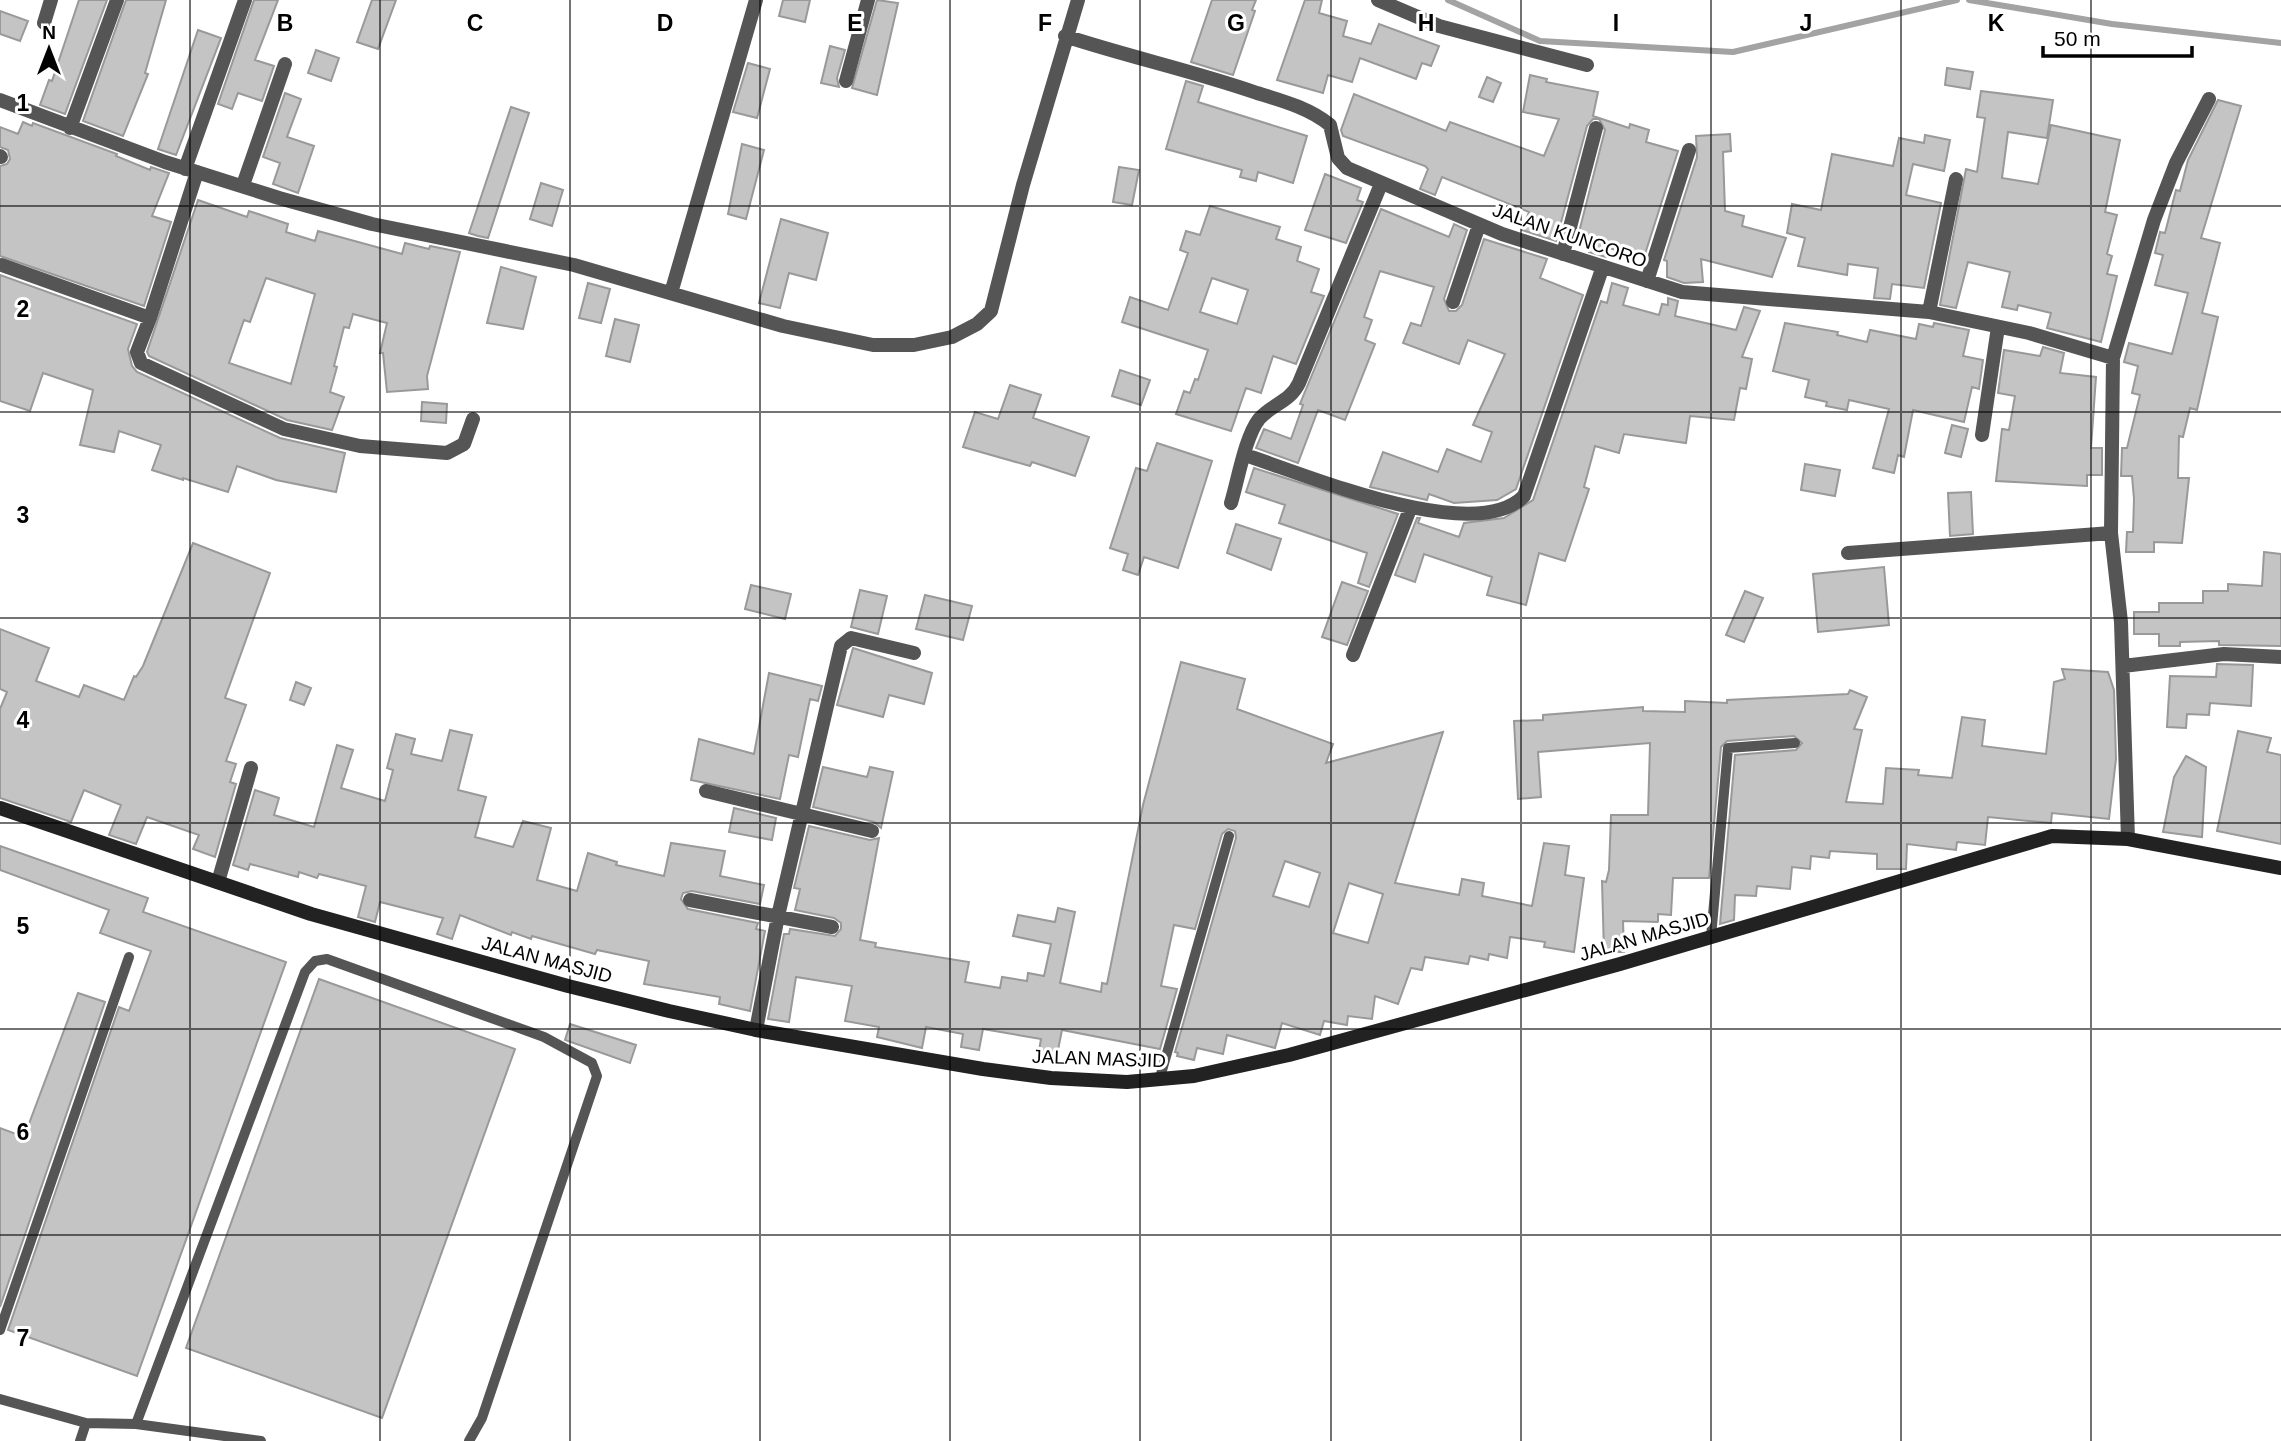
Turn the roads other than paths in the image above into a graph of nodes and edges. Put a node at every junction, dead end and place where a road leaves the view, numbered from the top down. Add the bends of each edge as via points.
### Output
1 (51, 0) edge
2 (117, 0) edge
3 (245, 0) edge
4 (755, 0) edge
5 (868, 0) edge
6 (1078, 0) edge
7 (1378, 0) edge
8 (44, 23) dead end
9 (1065, 36) junction
10 (285, 64) dead end
11 (1587, 65) dead end
12 (846, 81) dead end
13 (2210, 99) dead end
14 (0, 100) edge
15 (70, 128) junction
16 (1596, 128) dead end
17 (1689, 150) dead end
18 (191, 170) junction
19 (1956, 178) dead end
20 (243, 184) junction
21 (1381, 184) junction
22 (1479, 225) junction
23 (1563, 254) junction
24 (2, 265) dead end
25 (1602, 269) junction
26 (1647, 281) junction
27 (671, 293) junction
28 (1454, 302) dead end
29 (1929, 312) junction
30 (150, 318) junction
31 (1998, 327) junction
32 (2113, 358) junction
33 (473, 419) dead end
34 (1982, 435) dead end
35 (1245, 455) junction
36 (1231, 503) dead end
37 (1410, 509) junction
38 (2111, 533) junction
39 (1849, 553) dead end
40 (914, 653) dead end
41 (1353, 655) dead end
42 (2281, 657) edge
43 (2123, 666) junction
44 (1795, 743) dead end
45 (251, 768) dead end
46 (706, 791) dead end
47 (0, 808) edge
48 (801, 815) junction
49 (872, 831) dead end
50 (1229, 836) dead end
51 (2128, 839) junction
52 (2281, 868) edge
53 (218, 882) junction
54 (690, 900) dead end
55 (778, 916) junction
56 (832, 928) dead end
57 (1711, 937) junction
58 (130, 957) dead end
59 (756, 1030) junction
60 (1159, 1081) junction
61 (0, 1330) edge
62 (0, 1399) edge
63 (86, 1423) junction
64 (136, 1424) junction
65 (80, 1441) edge
66 (261, 1441) edge
67 (469, 1441) edge

1 - 8 street
2 - 15 street
3 - 18 street
4 - 27 street
5 - 12 street
6 - 9 street
7 - 11 street via 1439,26
9 - 21 street, JALAN KUNCORO via 1304,109 1330,125 1338,158 1347,168
9 - 27 street via 991,311 977,324 952,337 915,345 873,345 783,326
10 - 20 street
13 - 32 street via 2176,163 2154,220
14 - 15 street
15 - 18 street
16 - 23 street
17 - 26 street
18 - 20 street
18 - 30 street
19 - 29 street
20 - 27 street via 372,224 574,265
21 - 22 street, JALAN KUNCORO
21 - 35 street via 1293,395 1260,418
22 - 23 street, JALAN KUNCORO
22 - 28 street
23 - 25 street, JALAN KUNCORO
24 - 30 street
25 - 26 street, JALAN KUNCORO
25 - 37 street via 1524,496 1510,507 1490,512
26 - 29 street, JALAN KUNCORO via 1698,295
29 - 31 street, JALAN KUNCORO
30 - 33 street via 137,352 141,363 284,429 360,446 447,453 464,444
31 - 32 street, JALAN KUNCORO
31 - 34 street
32 - 38 street
35 - 36 street
35 - 37 street
37 - 41 street
38 - 39 street
38 - 43 street
40 - 48 street via 851,638 841,646
42 - 43 street via 2213,654
43 - 51 street
44 - 57 lane via 1728,748
45 - 53 street
46 - 48 street
47 - 53 street, JALAN MASJID
48 - 49 street
48 - 55 street
50 - 60 lane
51 - 52 street, JALAN MASJID
51 - 57 street, JALAN MASJID via 2052,836
53 - 59 street, JALAN MASJID via 311,914 568,986
54 - 55 street
55 - 56 street
55 - 59 street
57 - 60 street, JALAN MASJID via 1289,1055
58 - 61 lane
59 - 60 street, JALAN MASJID via 1015,1074
62 - 63 lane
63 - 64 lane
63 - 65 lane
64 - 66 lane
64 - 67 lane via 305,972 315,961 327,959 544,1037 593,1063 597,1076 482,1418

